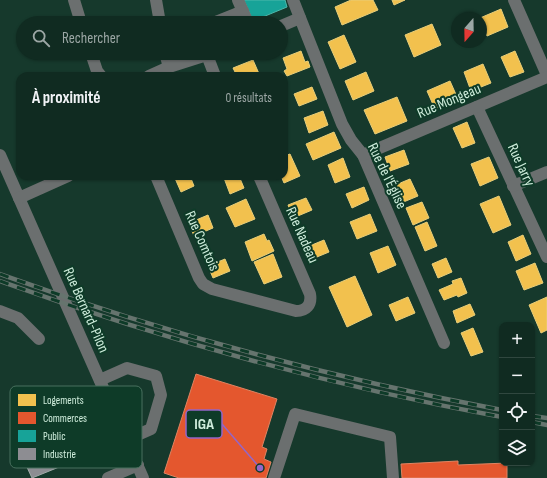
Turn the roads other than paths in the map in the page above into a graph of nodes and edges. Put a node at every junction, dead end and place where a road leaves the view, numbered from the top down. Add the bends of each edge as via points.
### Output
1 (74, 0) edge
2 (156, 0) edge
3 (293, 0) edge
4 (514, 0) edge
5 (241, 6) edge
6 (79, 16) edge
7 (159, 16) edge
8 (225, 16) edge
9 (245, 16) edge
10 (300, 18) junction
11 (288, 23) edge
12 (93, 60) edge
13 (167, 60) edge
14 (191, 60) edge
15 (211, 60) edge
16 (169, 67) junction
17 (98, 72) edge
18 (158, 72) edge
19 (214, 72) edge
20 (547, 76) edge
21 (477, 107) junction
22 (0, 155) edge
23 (363, 155) junction
24 (547, 172) edge
25 (59, 180) edge
26 (158, 180) edge
27 (261, 180) edge
28 (513, 186) junction
29 (19, 198) junction
30 (547, 257) edge
31 (308, 307) joint
32 (0, 311) edge
33 (39, 339) dead end
34 (444, 343) dead end
35 (100, 380) junction
36 (103, 386) edge
37 (142, 432) edge
38 (131, 468) edge
39 (139, 468) edge
40 (108, 478) edge
41 (143, 478) edge
42 (274, 478) edge
43 (393, 478) edge

1 - 6 street
2 - 7 street
3 - 10 street, Rue de l'Église
4 - 20 street
5 - 8 street
5 - 9 street
10 - 11 street
10 - 23 street, Rue de l'Église via 342,124
12 - 17 street
13 - 16 street
14 - 16 street
15 - 19 street
16 - 18 street
20 - 21 street, Rue Mongeau
21 - 23 street, Rue Mongeau
21 - 28 street, Rue Jarry
22 - 29 street, Rue Bernard-Pilon
23 - 34 street, Rue de l'Église
24 - 28 street
25 - 29 street
26 - 31 street, Rue Comtois via 203,284 216,290 296,311
27 - 31 street, Rue Nadeau via 310,294
28 - 30 street, Rue Jarry
29 - 35 street, Rue Bernard-Pilon
32 - 33 street via 18,318
35 - 36 street, Rue Bernard-Pilon
35 - 37 street via 127,368 156,376 161,395 151,428
38 - 40 street
39 - 41 street, Rue Bernard-Pilon
42 - 43 street via 295,414 390,437

